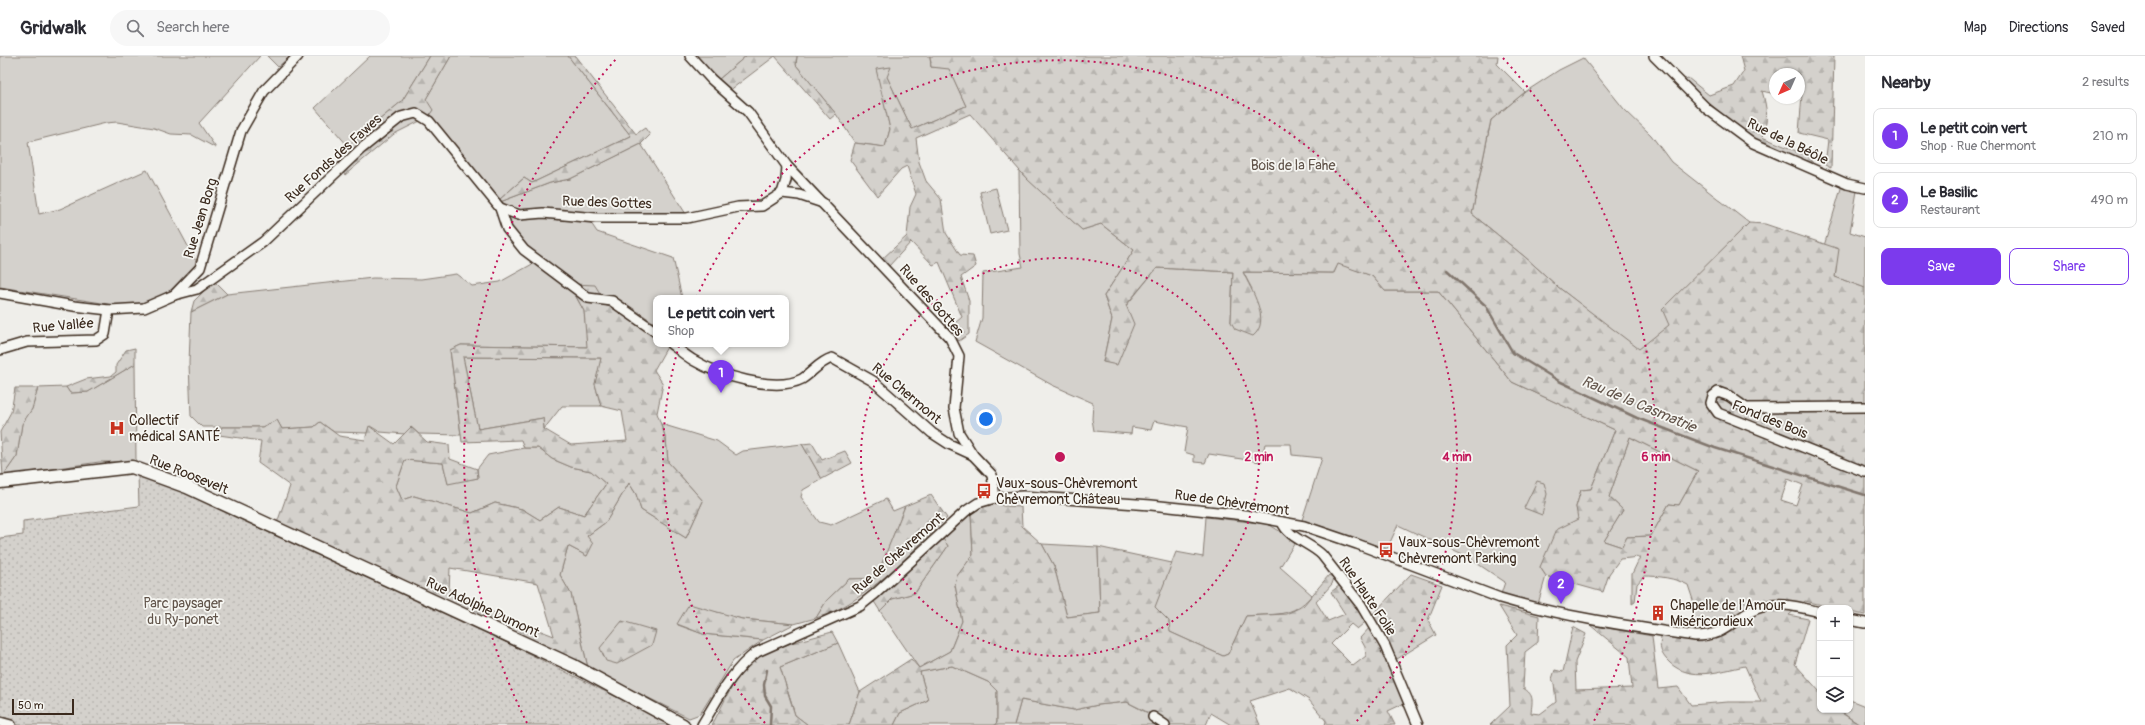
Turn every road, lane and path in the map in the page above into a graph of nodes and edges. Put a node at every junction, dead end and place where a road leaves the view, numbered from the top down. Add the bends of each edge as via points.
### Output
1 (298, 56) edge
2 (690, 56) edge
3 (1654, 56) edge
4 (787, 166) junction
5 (1865, 188) edge
6 (782, 193) junction
7 (824, 203) junction
8 (500, 208) junction
9 (200, 268) junction
10 (211, 280) junction
11 (0, 292) edge
12 (174, 295) junction
13 (109, 310) junction
14 (653, 330) edge
15 (675, 347) edge
16 (0, 350) edge
17 (1865, 407) edge
18 (973, 455) junction
19 (1865, 472) edge
20 (0, 482) edge
21 (995, 498) junction
22 (1282, 522) junction
23 (267, 524) joint
24 (1817, 611) edge
25 (1853, 621) edge
26 (1865, 623) edge
27 (1153, 717) dead end
28 (0, 722) edge
29 (11, 725) edge
30 (683, 725) edge
31 (702, 725) edge
32 (1165, 725) edge
33 (1418, 725) edge

1 - 9 street, Rue Jean Borg via 264,91 241,132
2 - 4 street, Rue des Gottes via 748,112
3 - 5 street, Rue de la Béôle via 1707,109 1753,143 1847,184
4 - 6 street
4 - 7 street, Rue des Gottes
6 - 7 street, Rue des Gottes
6 - 8 street, Rue des Gottes via 762,206 738,207 687,218 596,218 543,213 520,215
7 - 18 street, Rue des Gottes via 950,338 959,356 954,408 959,433
8 - 10 street, Rue Fonds des Fawes via 429,121 416,113 401,117 362,148 264,242
8 - 14 street via 507,229 524,250 588,298 612,301
9 - 10 street
9 - 12 street, Rue Jean Borg
10 - 12 street, Rue Fonds des Fawes via 197,289
11 - 13 street, Rue Jean Borg
12 - 13 street, Rue Jean Borg via 144,308
13 - 16 street, Rue Vallée via 105,334 96,340 27,342
15 - 18 street, Rue Chermont via 694,361 716,370 745,380 777,384 802,379 823,361 832,358 873,380 932,433
17 - 19 street, Fond des Bois via 1746,408 1718,392 1713,396 1711,403 1718,413
18 - 21 street, Rue des Gottes via 992,475
20 - 23 main road, Rue Roosevelt via 132,467 187,487
21 - 22 street, Rue de Chèvremont via 1023,496 1151,505 1245,515
21 - 31 street, Rue de Chèvremont via 978,503 966,511 860,606 757,652 744,662 734,672
22 - 24 street, Rue de Chèvremont via 1304,526 1357,544 1500,598 1581,619 1710,636 1721,633 1756,609 1772,605 1788,604
22 - 33 street, Rue Haute Folie via 1289,533 1322,555 1361,605 1386,646
23 - 30 main road, Rue Adolphe Dumont via 574,666
25 - 26 street
27 - 32 street
28 - 29 street

